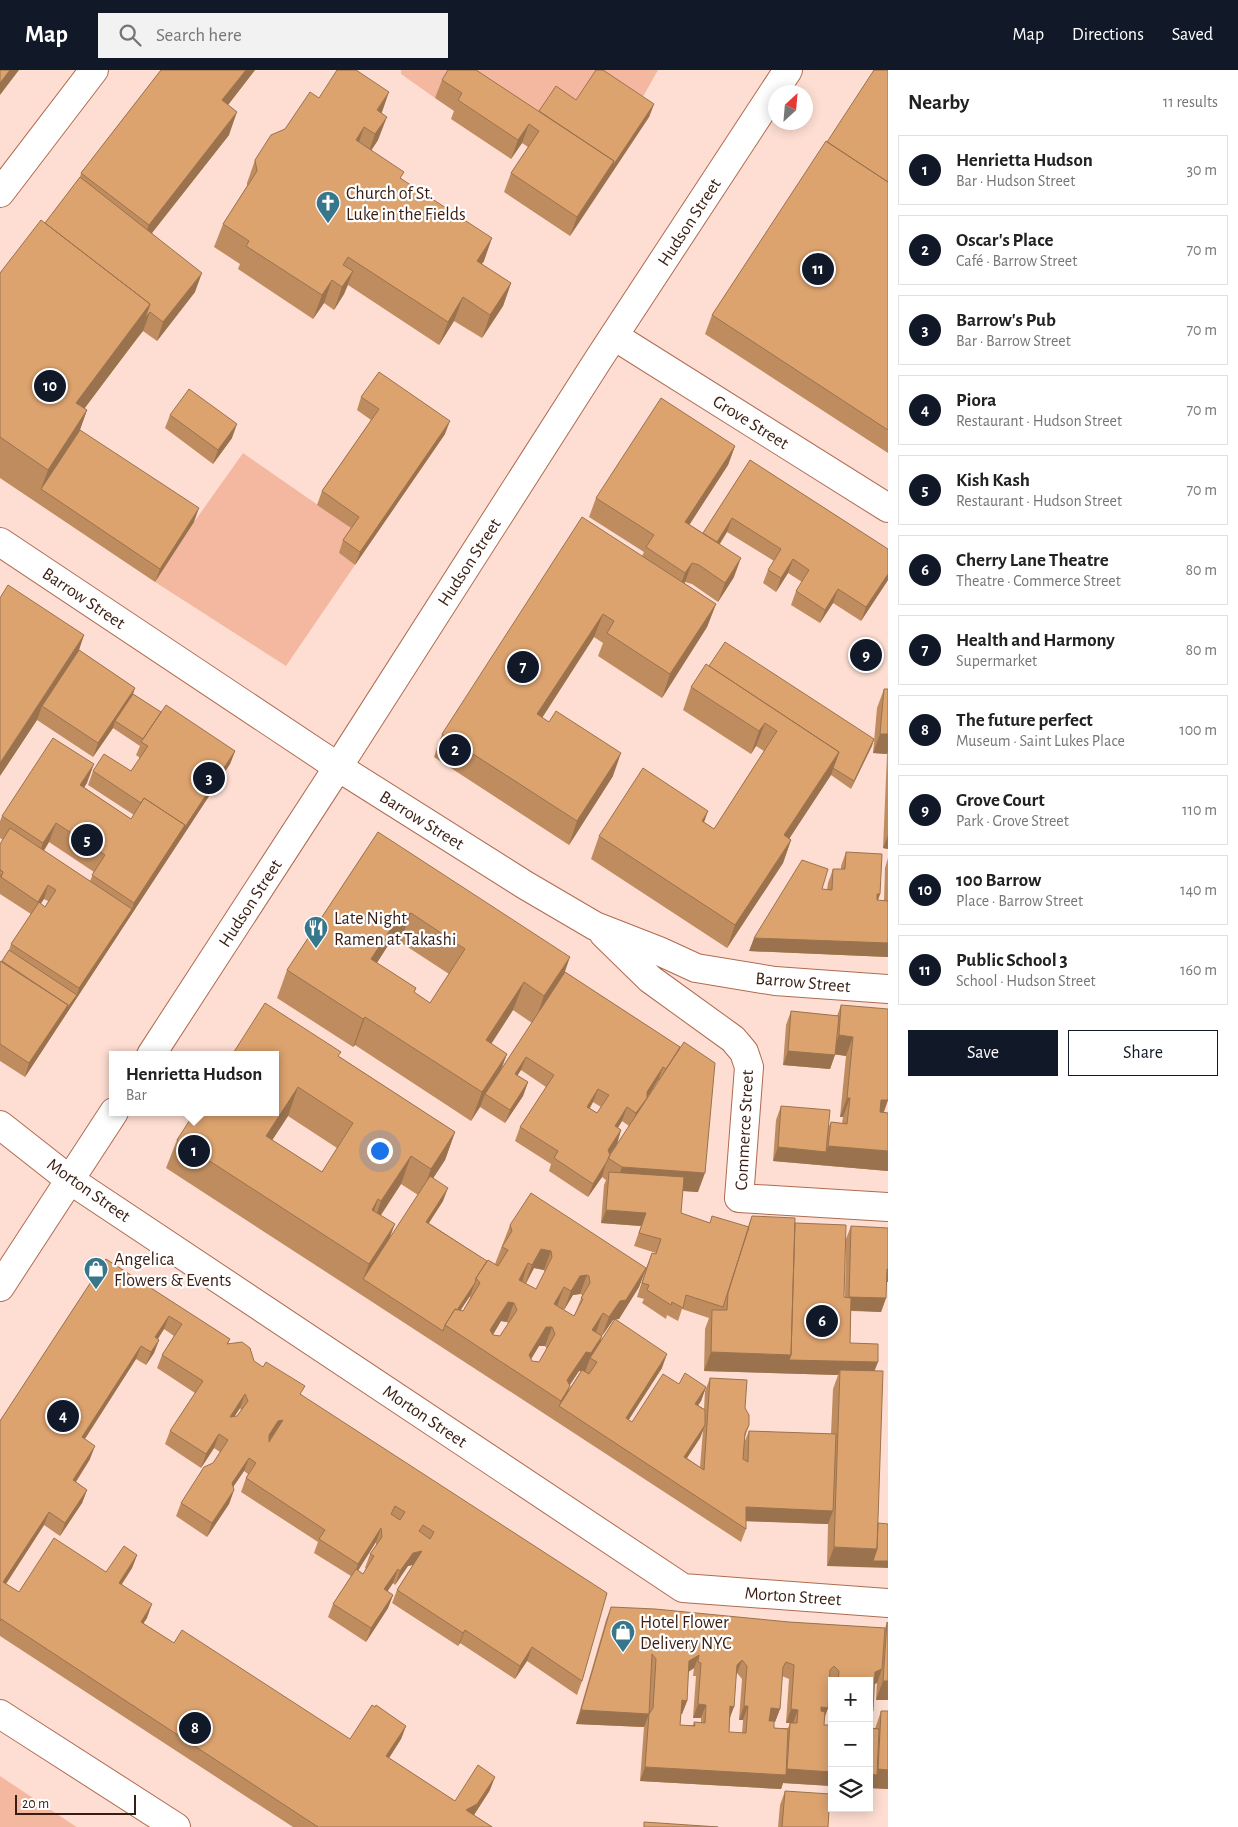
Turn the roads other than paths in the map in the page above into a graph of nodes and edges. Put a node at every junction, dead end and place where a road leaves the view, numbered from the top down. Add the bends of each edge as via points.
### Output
1 (94, 70) edge
2 (788, 70) edge
3 (0, 193) edge
4 (614, 336) junction
5 (888, 508) edge
6 (0, 542) edge
7 (338, 767) junction
8 (595, 926) junction
9 (888, 989) edge
10 (154, 1051) edge
11 (111, 1116) edge
12 (0, 1125) edge
13 (70, 1180) junction
14 (888, 1207) edge
15 (0, 1287) edge
16 (888, 1603) edge
17 (0, 1714) edge
18 (176, 1827) edge

1 - 3 street
2 - 4 street, Hudson Street
4 - 5 street, Grove Street
4 - 7 street, Hudson Street
6 - 7 street, Barrow Street
7 - 8 street, Barrow Street
7 - 10 street, Hudson Street
8 - 9 street, Barrow Street via 696,968 774,981
8 - 14 street, Commerce Street via 650,980 716,1025 744,1052 749,1068 739,1198
11 - 13 street
12 - 13 street, Morton Street
13 - 15 street
13 - 16 street, Morton Street via 684,1588
17 - 18 street

